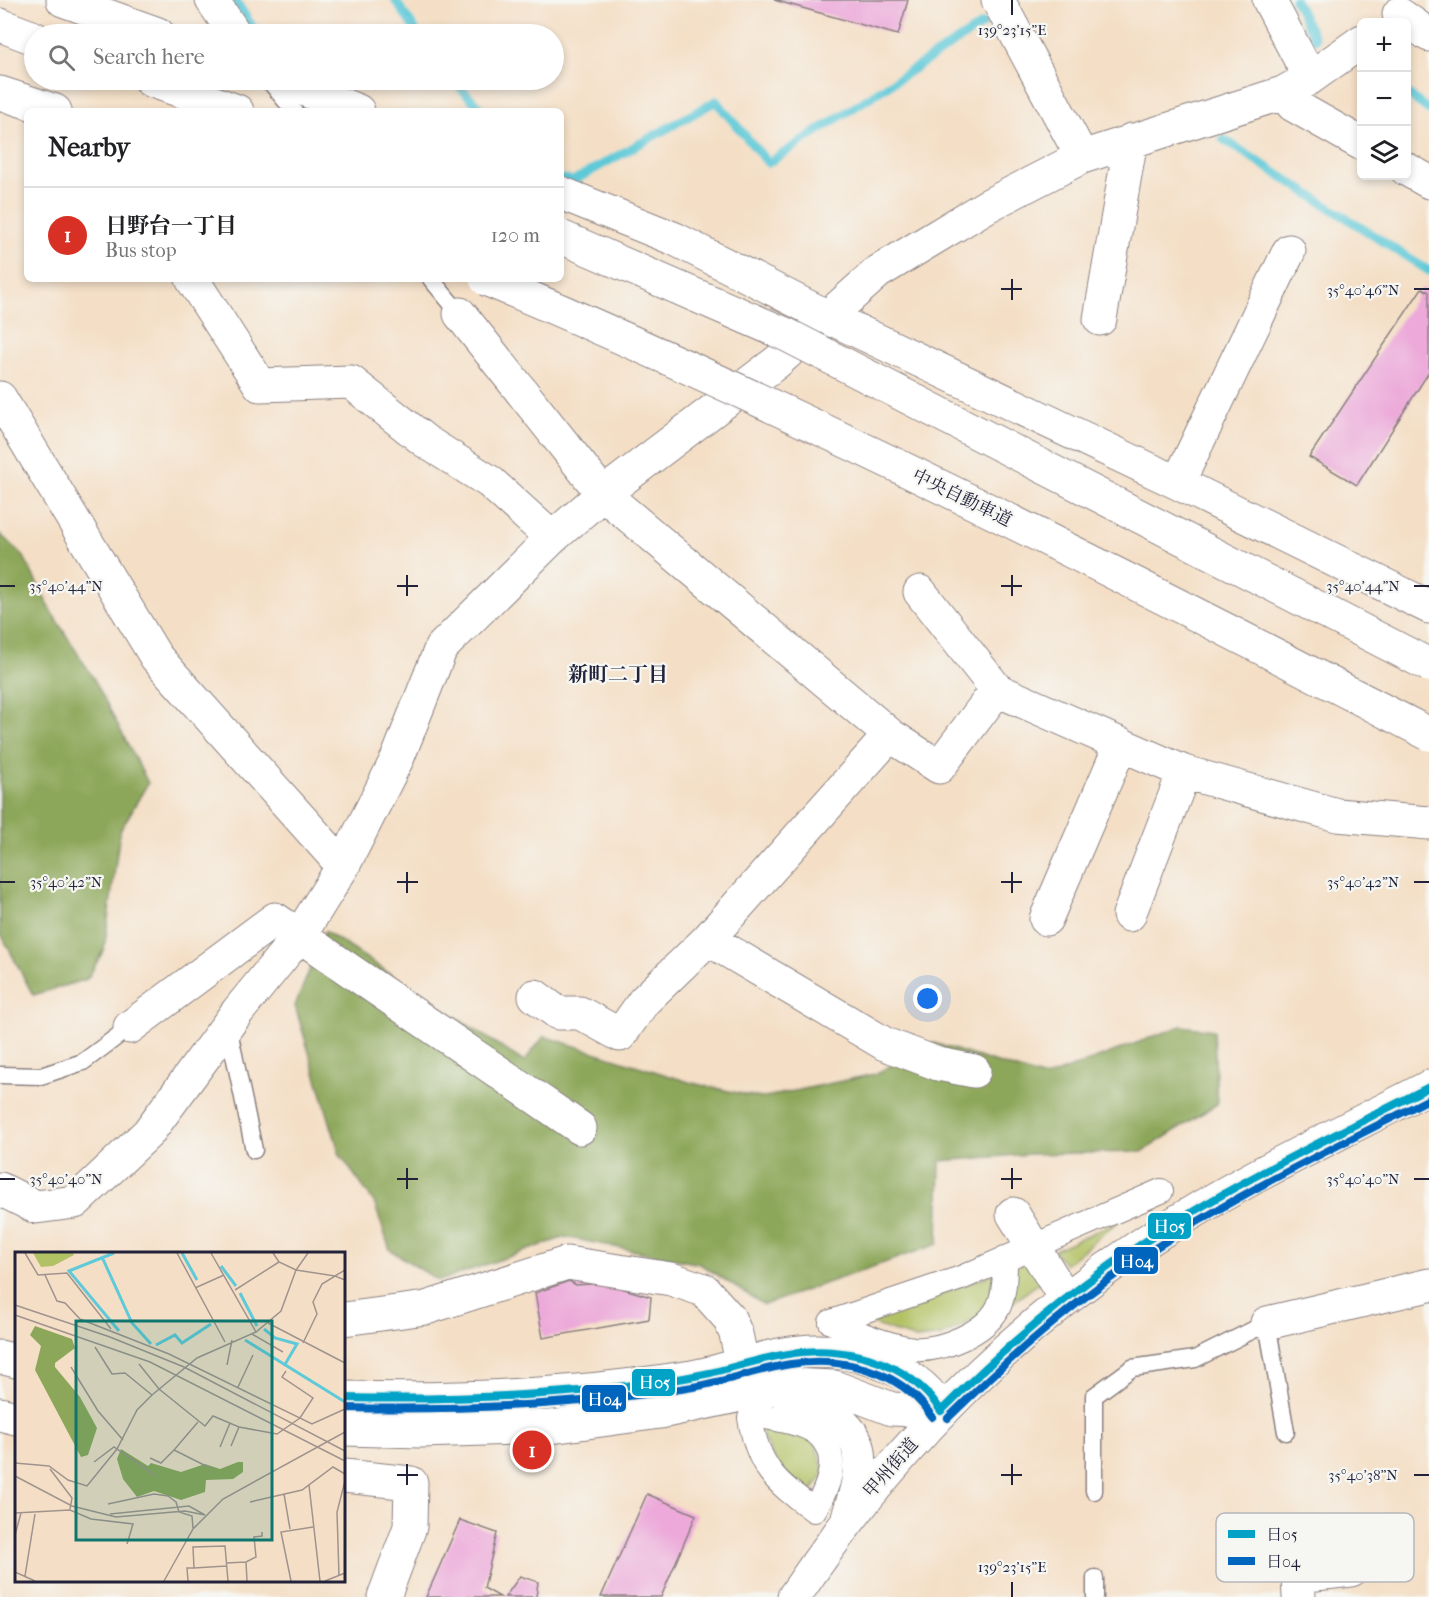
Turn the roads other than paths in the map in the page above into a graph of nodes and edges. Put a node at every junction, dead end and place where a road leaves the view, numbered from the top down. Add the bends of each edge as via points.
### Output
1 (63, 0) edge
2 (212, 0) edge
3 (998, 0) edge
4 (1269, 0) edge
5 (1400, 12) edge
6 (130, 24) edge
7 (228, 24) edge
8 (0, 25) edge
9 (24, 34) edge
10 (1429, 35) edge
11 (1357, 44) edge
12 (1296, 85) junction
13 (178, 90) edge
14 (276, 90) edge
15 (305, 90) edge
16 (0, 93) edge
17 (46, 108) edge
18 (229, 108) edge
19 (291, 108) edge
20 (350, 108) edge
21 (1131, 140) junction
22 (1357, 141) edge
23 (1082, 157) junction
24 (1411, 172) edge
25 (1429, 182) edge
26 (564, 194) edge
27 (564, 238) edge
28 (1288, 251) dead end
29 (194, 282) edge
30 (433, 282) edge
31 (493, 282) edge
32 (460, 314) joint
33 (826, 316) junction
34 (1100, 319) dead end
35 (0, 398) edge
36 (1178, 483) junction
37 (603, 494) junction
38 (552, 538) junction
39 (920, 592) dead end
40 (1429, 607) edge
41 (1429, 665) edge
42 (997, 690) junction
43 (1429, 734) edge
44 (890, 735) junction
45 (1120, 744) junction
46 (1184, 772) junction
47 (1429, 823) edge
48 (343, 866) junction
49 (1129, 915) dead end
50 (1046, 919) dead end
51 (300, 935) junction
52 (708, 939) junction
53 (536, 996) dead end
54 (228, 1025) junction
55 (130, 1027) joint
56 (974, 1071) dead end
57 (0, 1076) edge
58 (1429, 1087) edge
59 (580, 1128) dead end
60 (254, 1150) dead end
61 (0, 1189) edge
62 (1161, 1191) dead end
63 (1013, 1214) dead end
64 (1019, 1252) junction
65 (1429, 1285) edge
66 (1065, 1298) junction
67 (345, 1319) edge
68 (1267, 1323) junction
69 (0, 1357) edge
70 (15, 1361) edge
71 (747, 1392) junction
72 (345, 1398) edge
73 (941, 1411) junction
74 (0, 1414) edge
75 (15, 1418) edge
76 (345, 1429) edge
77 (1286, 1432) dead end
78 (345, 1476) edge
79 (1094, 1491) dead end
80 (848, 1517) junction
81 (1095, 1578) dead end
82 (1298, 1582) edge
83 (384, 1597) edge
84 (794, 1597) edge
85 (1095, 1597) edge
86 (1299, 1597) edge

1 - 6 main road
2 - 7 main road
3 - 23 main road
4 - 12 main road
5 - 10 main road
8 - 9 main road
11 - 12 main road
12 - 21 main road via 1204,120
12 - 22 main road via 1293,105
13 - 18 main road
14 - 19 lane
15 - 20 main road
16 - 17 main road
21 - 23 main road
21 - 34 main road
23 - 33 main road via 987,206 878,272
24 - 25 main road
26 - 33 main road via 675,239
27 - 41 main road, bridge via 787,335
28 - 36 main road
29 - 38 main road via 260,385 351,382 425,441 490,482
30 - 32 lane
31 - 43 main road, 中央自動車道, bridge via 776,407 1156,593
32 - 37 main road
33 - 36 main road
33 - 37 main road via 777,362
35 - 48 main road via 156,657
36 - 40 main road
37 - 38 main road
37 - 44 main road
38 - 48 main road via 441,648 398,757
39 - 42 main road
42 - 44 main road via 939,766
42 - 45 main road
44 - 52 main road
45 - 46 main road
45 - 50 main road
46 - 47 main road via 1337,815
46 - 49 main road
48 - 51 main road
51 - 54 main road
51 - 55 main road via 275,919
51 - 59 main road
52 - 53 main road via 644,1001 620,1035 580,1013 558,1013
52 - 56 main road via 885,1044 938,1064
54 - 60 lane
54 - 61 main road via 148,1133 75,1202 36,1207
55 - 57 lane via 83,1062 41,1076
58 - 66 main road, 甲州街道 via 1238,1187 1137,1247
62 - 64 street
63 - 64 main road
64 - 64 street via 961,1278 831,1322 914,1349 939,1347 981,1327 998,1309 1005,1281
64 - 66 main road
65 - 68 main road
66 - 73 main road, 甲州街道
67 - 71 main road via 426,1308 567,1263 671,1279 704,1290 729,1318 736,1334
68 - 77 lane
68 - 79 lane via 1195,1359 1132,1368 1094,1396
69 - 70 main road
71 - 72 main road via 693,1376 555,1394 428,1400
71 - 73 main road via 789,1385 834,1386 892,1409
71 - 76 main road via 660,1412 551,1426 421,1431
71 - 80 main road via 788,1395 818,1404 842,1423 859,1449 859,1480
73 - 80 main road, 甲州街道
74 - 75 main road
78 - 83 main road via 411,1483 410,1527
80 - 84 main road, 甲州街道
81 - 85 lane
82 - 86 main road

